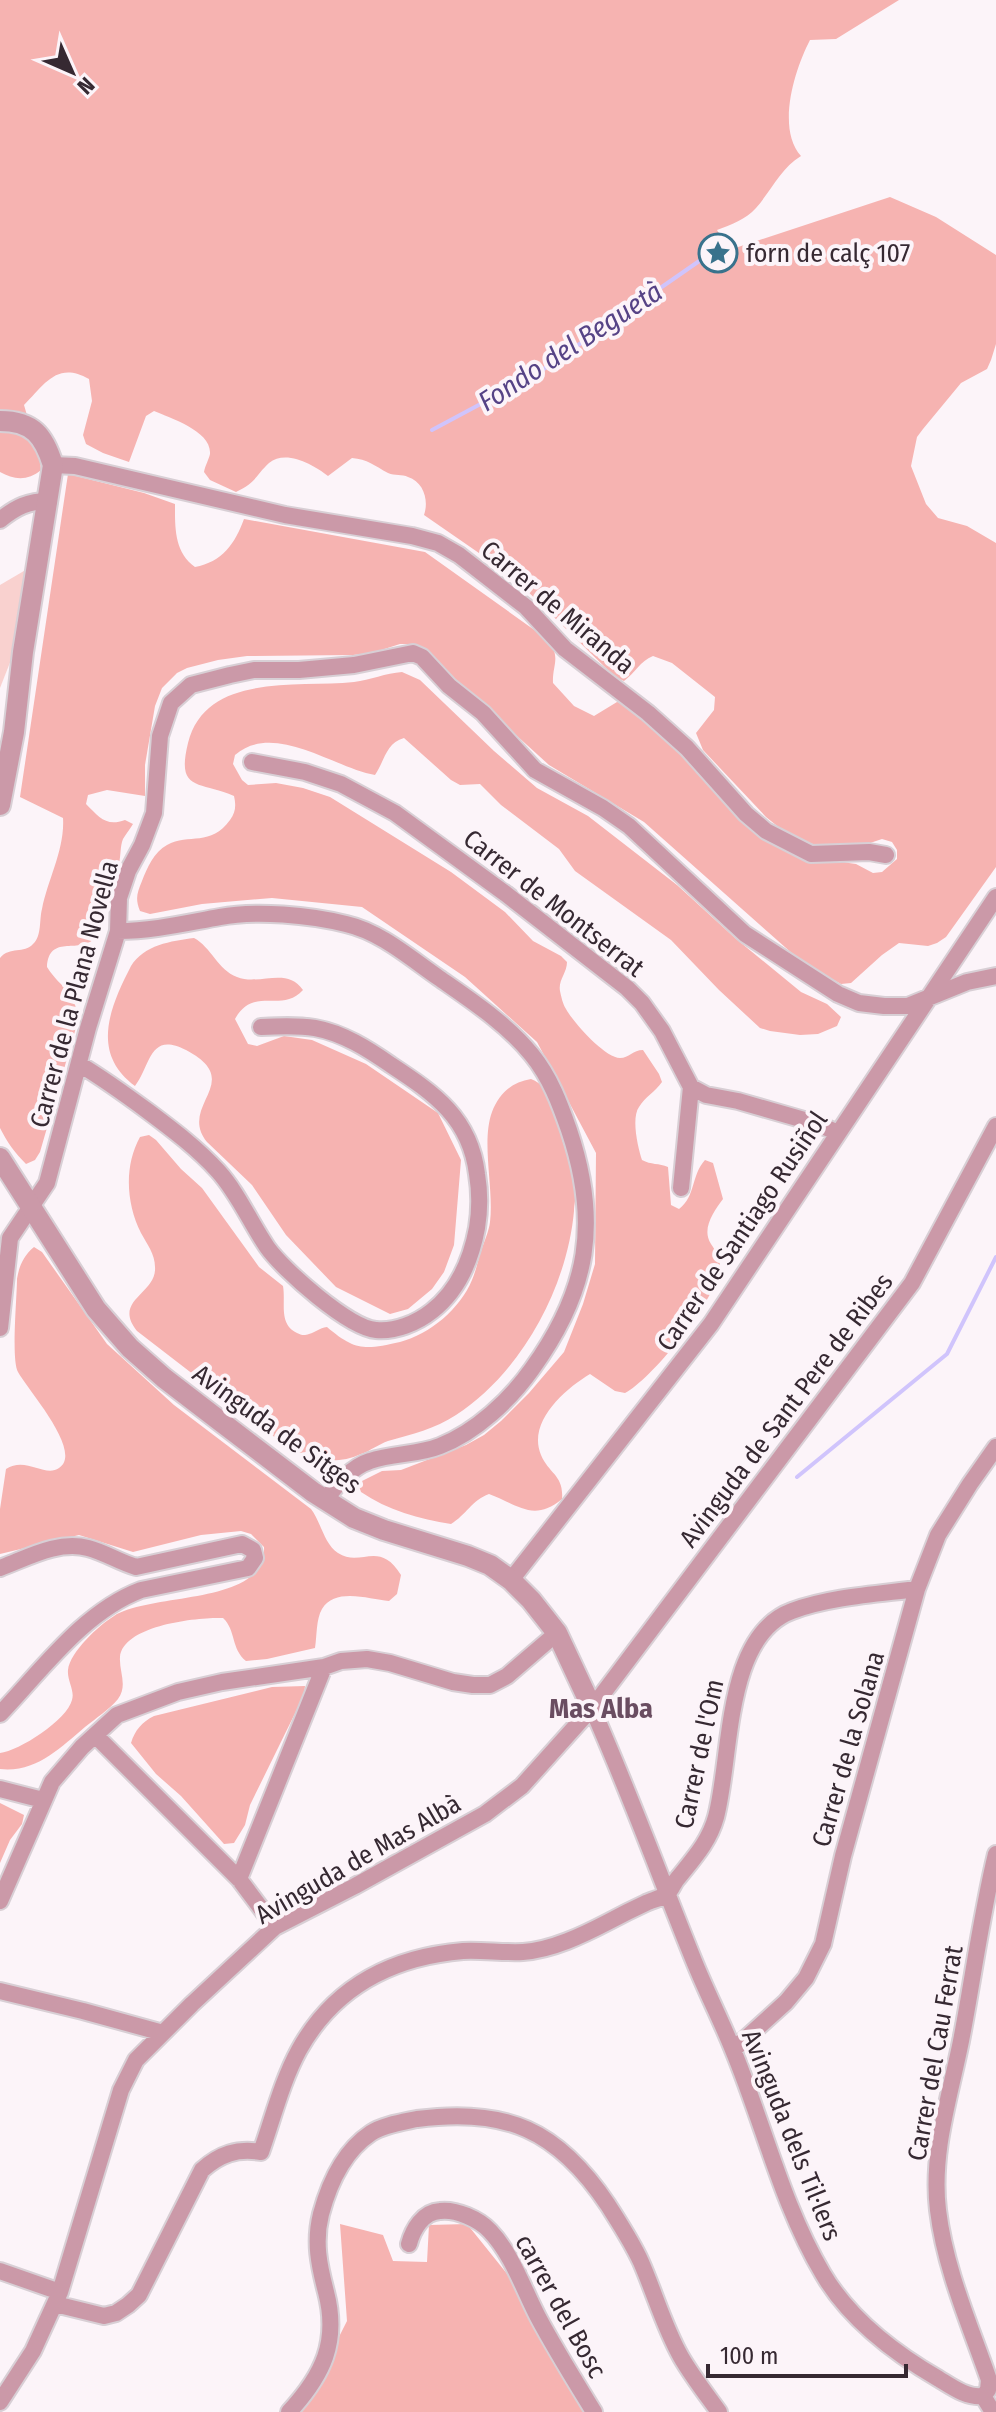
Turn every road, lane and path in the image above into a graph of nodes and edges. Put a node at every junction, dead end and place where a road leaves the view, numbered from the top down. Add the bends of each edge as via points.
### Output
1 (0, 421) edge
2 (53, 465) junction
3 (49, 501) junction
4 (0, 520) edge
5 (7, 732) edge
6 (252, 762) dead end
7 (0, 805) edge
8 (886, 855) dead end
9 (996, 897) edge
10 (118, 931) junction
11 (996, 976) edge
12 (928, 998) junction
13 (261, 1027) dead end
14 (79, 1064) junction
15 (691, 1087) junction
16 (996, 1126) edge
17 (838, 1133) junction
18 (0, 1158) edge
19 (681, 1188) dead end
20 (32, 1208) junction
21 (0, 1328) edge
22 (996, 1447) edge
23 (325, 1500) junction
24 (136, 1567) junction
25 (0, 1568) edge
26 (511, 1580) junction
27 (917, 1589) junction
28 (141, 1590) junction
29 (557, 1633) junction
30 (324, 1667) junction
31 (592, 1708) junction
32 (0, 1714) edge
33 (95, 1735) junction
34 (0, 1789) edge
35 (43, 1800) junction
36 (996, 1854) edge
37 (239, 1879) junction
38 (669, 1893) junction
39 (0, 1901) edge
40 (275, 1927) junction
41 (0, 1991) edge
42 (163, 2033) junction
43 (733, 2050) junction
44 (409, 2244) dead end
45 (0, 2271) edge
46 (57, 2298) junction
47 (3, 2392) edge
48 (983, 2396) junction
49 (289, 2412) edge
50 (594, 2412) edge
51 (719, 2412) edge
52 (993, 2412) edge

1 - 2 street via 33,429 47,443
2 - 3 street
2 - 8 street, Carrer de Miranda via 438,543 526,607 565,649 658,722 766,831 811,854
3 - 4 street via 32,501
3 - 5 street
5 - 7 street
6 - 15 street, Carrer de Montserrat via 341,784 395,813 506,894 642,1003
9 - 12 street, Carrer de Santiago Rusiñol
10 - 12 street, Carrer de la Plana Novella via 119,898 154,813 160,736 180,693 191,685 254,670 326,668 413,653 483,713 535,770 629,826 764,947 859,1003 908,1006
10 - 14 street, Carrer de la Plana Novella
10 - 23 street via 247,915 366,929 498,1021 534,1058 559,1099 580,1160 587,1241 580,1278 550,1342 521,1382 472,1428 439,1447 369,1461
11 - 12 street, Carrer de la Plana Novella
12 - 17 street, Carrer de Santiago Rusiñol
13 - 14 street via 314,1028 368,1049 425,1088 465,1132 479,1187 472,1252 462,1277 427,1315 388,1330 352,1322 284,1268 218,1171 186,1140
14 - 20 street, Carrer de la Plana Novella via 47,1183
15 - 17 street
15 - 19 street
16 - 31 street, Avinguda de Sant Pere de Ribes via 912,1283
17 - 26 street, Carrer de Santiago Rusiñol via 711,1324
18 - 20 street, Avinguda de Sitges
20 - 21 street, Carrer de la Plana Novella via 10,1238
20 - 23 street, Avinguda de Sitges via 96,1309 130,1348
22 - 27 street, Carrer de la Solana via 938,1535
23 - 26 street, Avinguda de Sitges via 384,1530 490,1565
24 - 25 street via 76,1546 49,1549
24 - 28 street
24 - 28 street via 242,1544 255,1554 248,1568
26 - 29 street, Avinguda de Sitges
27 - 38 street, Carrer de l'Om via 790,1611 753,1643 735,1697 715,1817 700,1853
27 - 43 street, Carrer de la Solana via 823,1944 786,2002
28 - 32 street via 101,1613
29 - 30 street via 490,1685 453,1682 367,1659
29 - 31 street, Avinguda de Sitges
30 - 33 street via 178,1692 117,1715
30 - 37 street
31 - 38 street, Avinguda de Sitges
31 - 40 street, Avinguda de Mas Albà via 522,1786 485,1814
33 - 35 street via 52,1782
33 - 37 street
34 - 35 street
35 - 39 street
36 - 48 street, Carrer del Cau Ferrat via 938,2162 937,2209 955,2283 989,2380
37 - 40 street
38 - 43 street, Avinguda dels Til·lers
38 - 46 street, Carrer de l'Om via 554,1945 527,1952 462,1951 410,1960 356,1986 318,2020 298,2052 261,2152 230,2152 202,2170 139,2295 104,2316
40 - 42 street, Avinguda de Mas Albà
41 - 42 street
42 - 46 street, Avinguda de Mas Albà via 136,2060 121,2090
43 - 48 street, Avinguda dels Til·lers via 792,2214 824,2276 893,2350 966,2394
44 - 50 street, carrer del Bosc via 418,2224 437,2211 452,2211 488,2228
45 - 46 street
46 - 47 street, Avinguda de Mas Albà via 33,2351
48 - 52 street
49 - 51 street via 318,2375 331,2343 317,2258 330,2184 369,2134 407,2121 462,2115 499,2119 532,2131 591,2181 625,2230 681,2356

